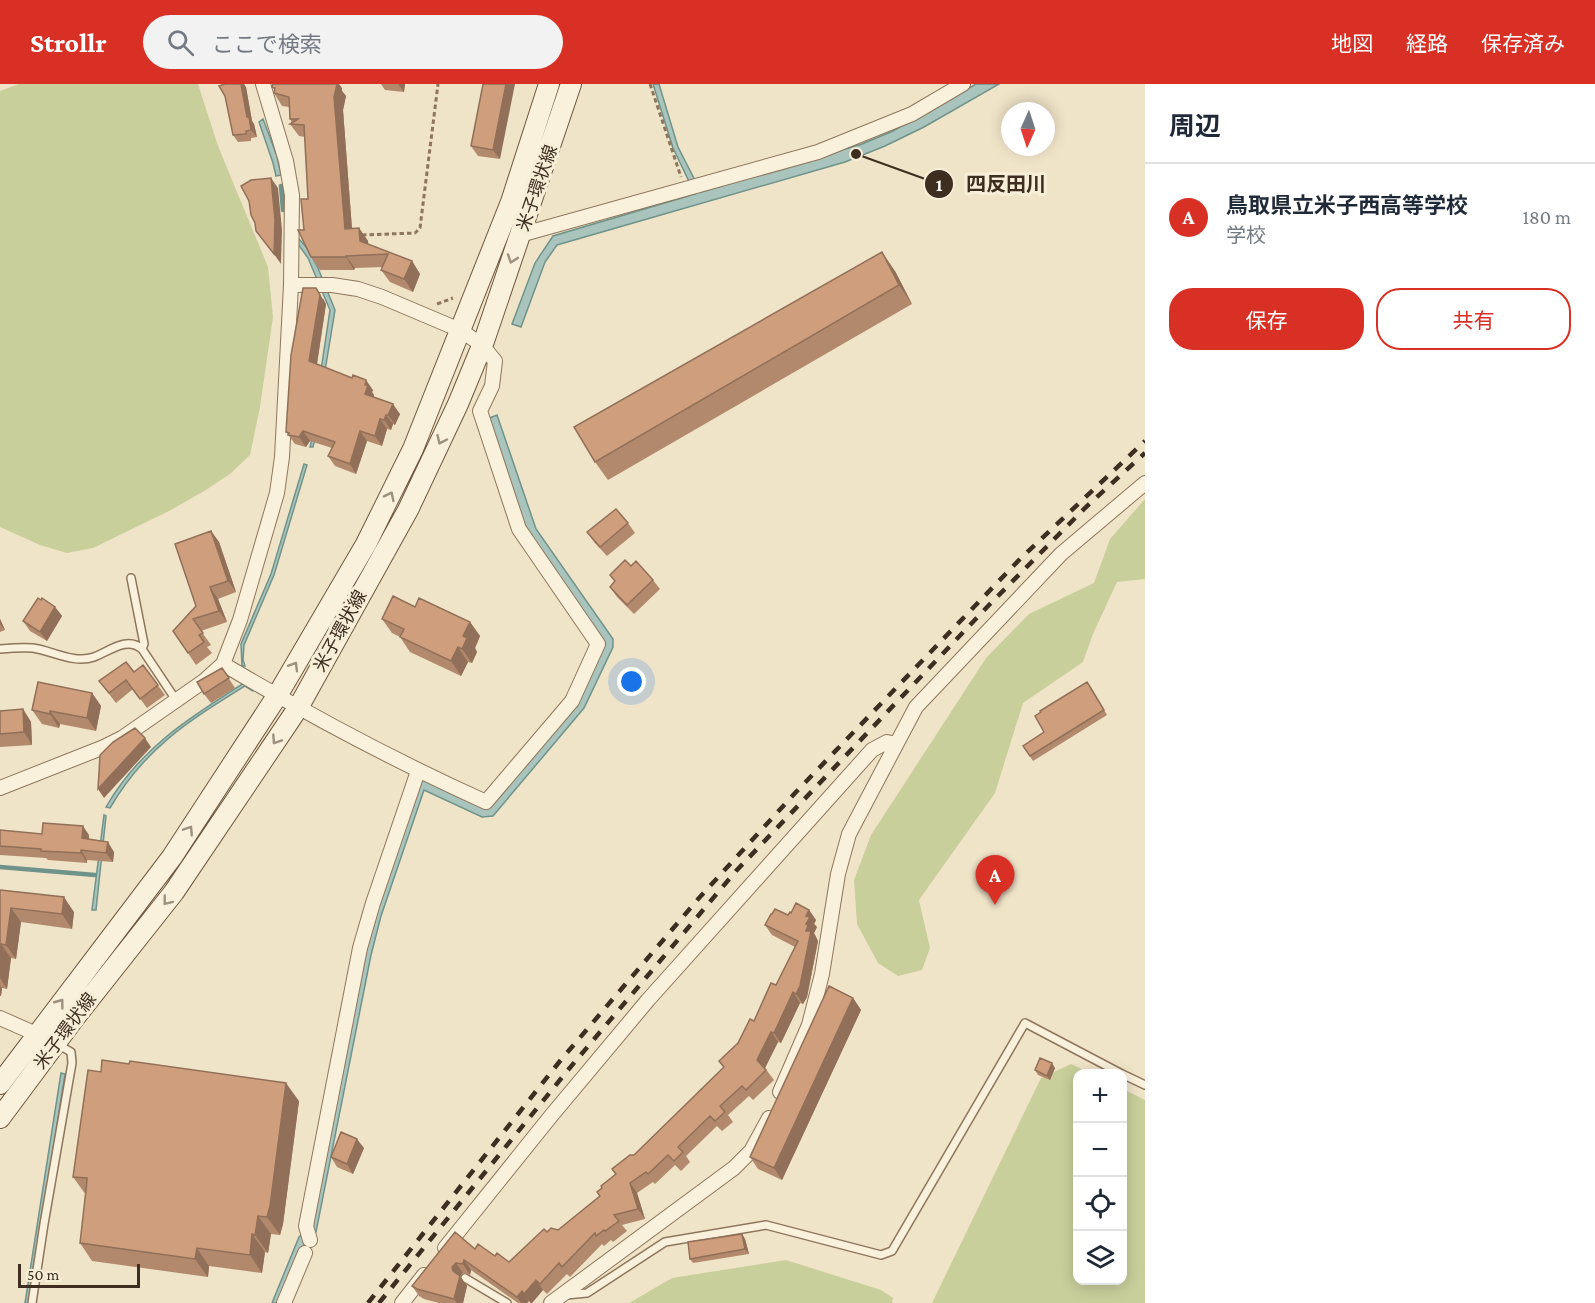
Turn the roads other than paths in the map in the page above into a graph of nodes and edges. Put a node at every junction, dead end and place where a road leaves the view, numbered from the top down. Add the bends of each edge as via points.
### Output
1 (263, 84) edge
2 (549, 84) edge
3 (571, 84) edge
4 (963, 84) edge
5 (520, 235) junction
6 (291, 285) junction
7 (460, 330) junction
8 (482, 345) junction
9 (1145, 483) edge
10 (131, 578) dead end
11 (0, 649) edge
12 (142, 649) junction
13 (223, 664) junction
14 (276, 696) junction
15 (176, 700) junction
16 (298, 708) junction
17 (896, 744) junction
18 (418, 771) junction
19 (0, 788) edge
20 (0, 1018) edge
21 (37, 1034) junction
22 (55, 1044) junction
23 (1112, 1069) edge
24 (1127, 1076) edge
25 (0, 1084) edge
26 (1145, 1085) edge
27 (0, 1119) edge
28 (465, 1278) dead end
29 (563, 1295) junction
30 (32, 1303) edge
31 (284, 1303) edge
32 (402, 1303) edge
33 (507, 1303) edge
34 (550, 1303) edge

1 - 6 street via 292,195
2 - 7 main road, 米子環状線 via 511,202
3 - 5 main road, 米子環状線
4 - 5 street via 912,114 818,152
5 -> 8 main road, 米子環状線
6 - 7 street via 358,289
6 - 13 street via 277,493
7 - 8 street
14 -> 7 main road, 米子環状線 via 366,544 413,449
8 -> 16 main road, 米子環状線 via 408,510
8 - 18 street via 495,361 492,386 480,411 519,529 598,644 572,701 486,802
9 - 17 street via 1061,554 916,706
10 - 12 lane
11 - 12 lane via 35,648 86,659 130,643
12 - 15 lane
13 - 14 street
13 - 15 street
14 - 16 street
21 -> 14 main road, 米子環状線 via 172,857
15 - 19 street via 104,747
16 - 18 street
16 -> 22 main road, 米子環状線 via 174,892
17 - 29 street via 849,834 809,1025 751,1151 734,1168
17 - 32 street via 887,742 872,750 648,1000
18 - 31 street via 360,948 307,1240
20 - 21 street
21 - 22 street
21 - 25 main road, 米子環状線
22 - 27 main road, 米子環状線
22 - 30 lane via 73,1056
23 - 29 lane via 1025,1023 892,1251 881,1255 766,1225 665,1242 587,1293
24 - 26 lane
28 - 33 lane
29 - 34 street

